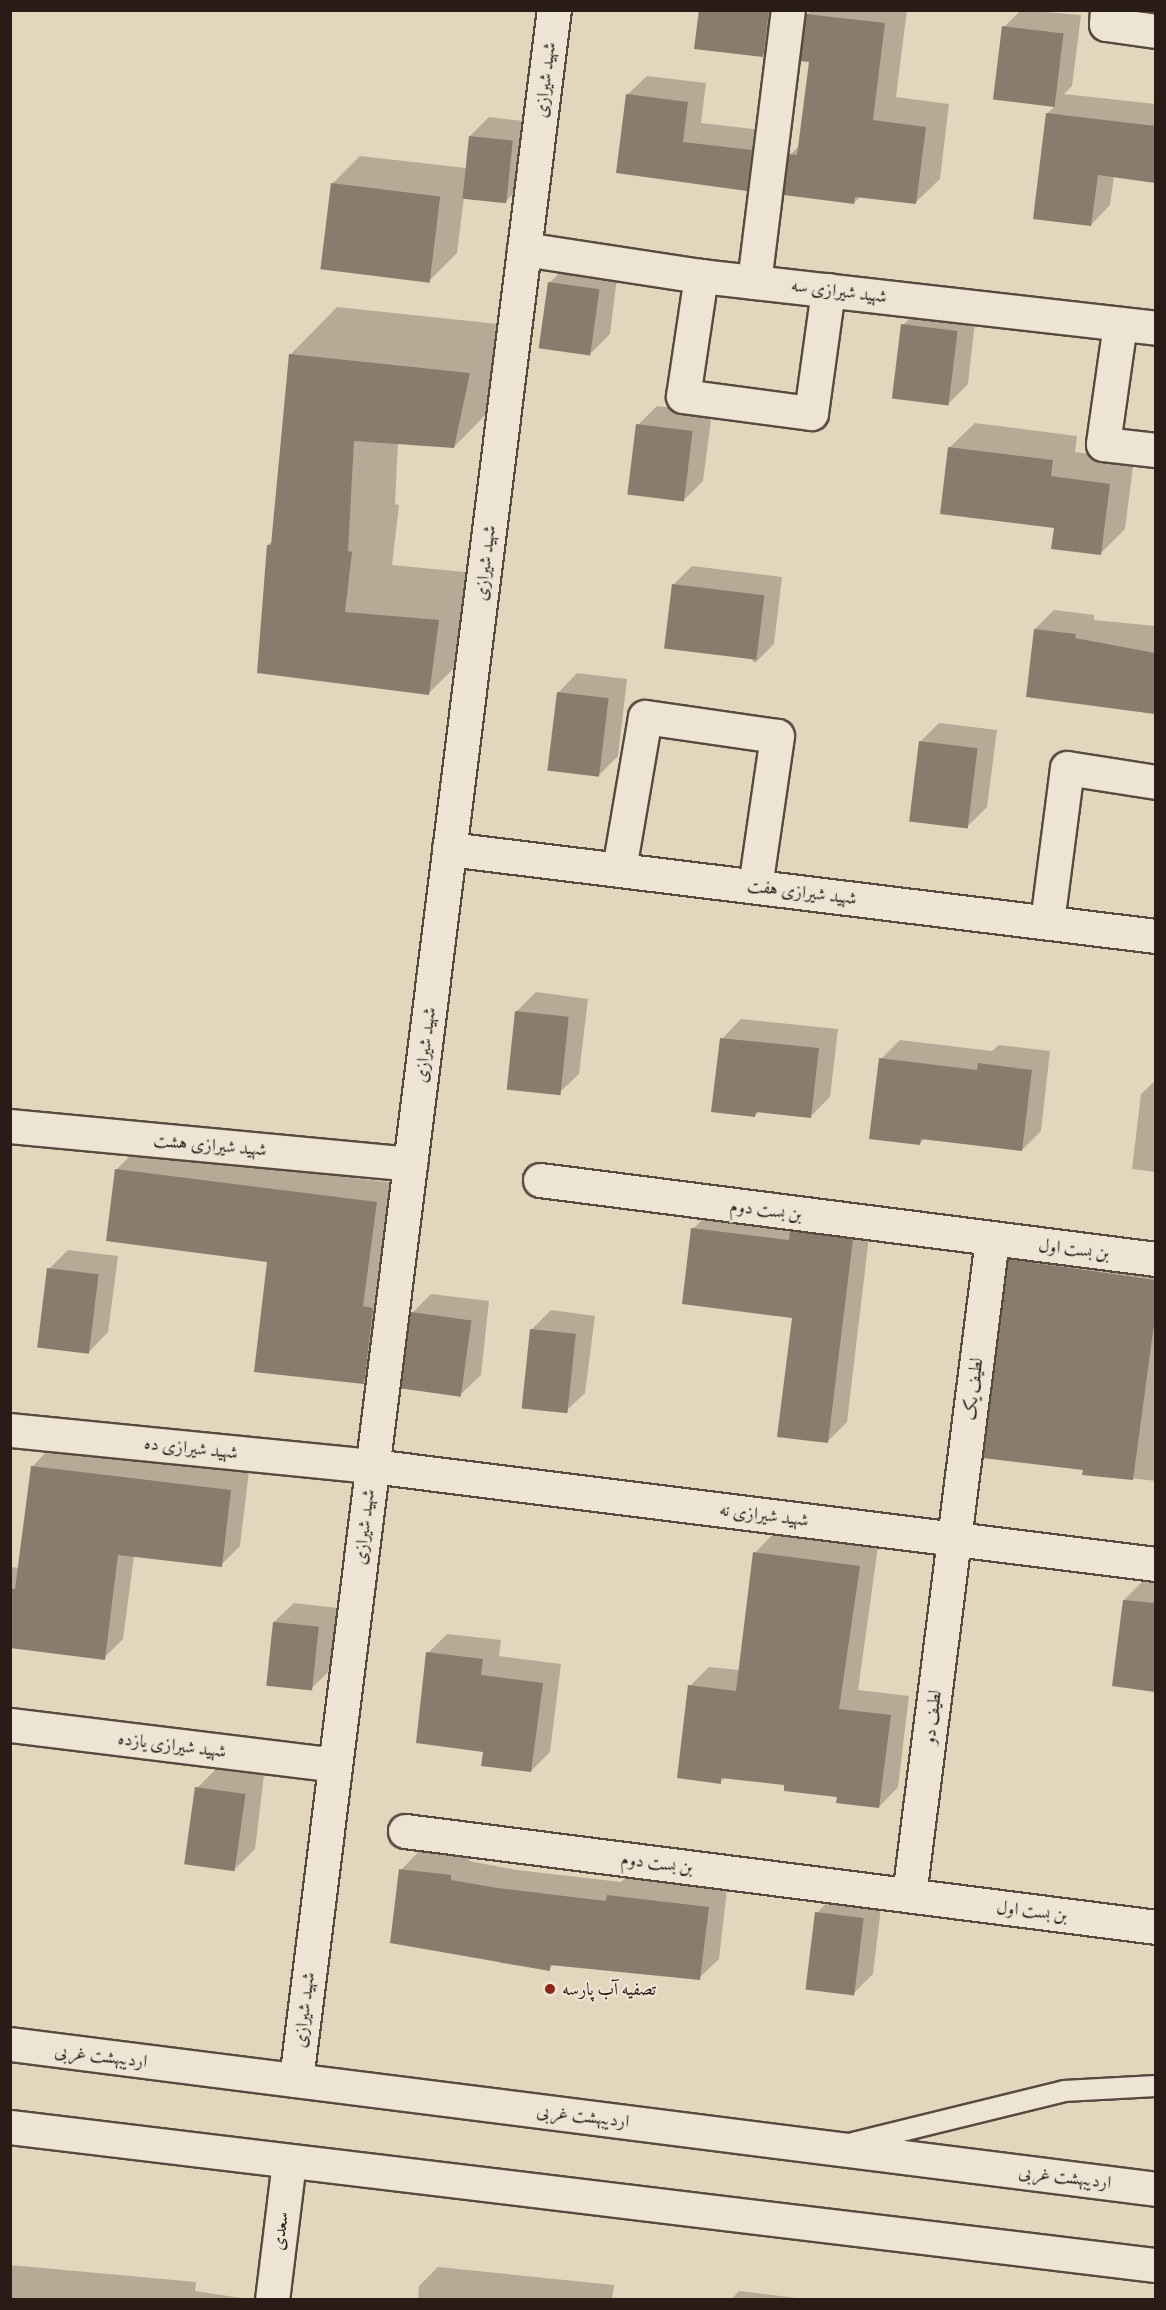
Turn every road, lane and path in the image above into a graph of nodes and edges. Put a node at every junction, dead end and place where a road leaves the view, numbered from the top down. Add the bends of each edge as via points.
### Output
1 (554, 10) edge
2 (788, 10) edge
3 (1107, 10) edge
4 (1155, 31) edge
5 (524, 249) junction
6 (701, 276) junction
7 (754, 282) junction
8 (828, 290) junction
9 (1120, 324) junction
10 (1155, 328) edge
11 (1155, 450) edge
12 (1155, 782) edge
13 (449, 849) junction
14 (619, 869) junction
15 (755, 886) junction
16 (1047, 922) junction
17 (1155, 936) edge
18 (10, 1126) edge
19 (410, 1164) junction
20 (540, 1180) dead end
21 (992, 1239) junction
22 (1155, 1259) edge
23 (10, 1430) edge
24 (372, 1466) junction
25 (955, 1539) junction
26 (1155, 1564) edge
27 (10, 1725) edge
28 (334, 1765) junction
29 (405, 1831) dead end
30 (909, 1895) junction
31 (1155, 1927) edge
32 (10, 2044) edge
33 (296, 2080) junction
34 (1155, 2086) edge
35 (10, 2127) edge
36 (835, 2148) junction
37 (289, 2162) junction
38 (1155, 2189) edge
39 (1155, 2265) edge
40 (272, 2300) edge

1 - 5 street, شهید شیرازی
2 - 7 street
3 - 4 street via 1106,24
5 - 6 street, شهید شیرازی سه
5 - 13 street, شهید شیرازی
6 - 7 street, شهید شیرازی سه
6 - 8 street via 683,396 811,413
7 - 8 street, شهید شیرازی سه
8 - 9 street, شهید شیرازی سه
9 - 10 street, شهید شیرازی سه
9 - 11 street via 1103,444
12 - 16 street via 1067,768
13 - 14 street, شهید شیرازی هفت
13 - 19 street, شهید شیرازی
14 - 15 street, شهید شیرازی هفت
14 - 15 street via 645,717 777,736
15 - 16 street, شهید شیرازی هفت
16 - 17 street, شهید شیرازی هفت
18 - 19 street, شهید شیرازی هشت
19 - 24 street, شهید شیرازی
20 - 21 street, بن بست دوم
21 - 22 street, بن بست اول
21 - 25 street, لطیف یک
23 - 24 street, شهید شیرازی ده
24 - 25 street, شهید شیرازی نه
24 - 28 street, شهید شیرازی
25 - 26 street, شهید شیرازی نه
25 - 30 street, لطیف دو
27 - 28 street, شهید شیرازی یازده
28 - 33 street, شهید شیرازی
29 - 30 street, بن بست دوم
30 - 31 street, بن بست اول
32 - 33 street, اردیبهشت غربی
33 - 36 street, اردیبهشت غربی
34 - 36 lane via 1064,2091
35 - 37 street
36 - 38 street, اردیبهشت غربی
37 - 39 street
37 - 40 street, سعدی

